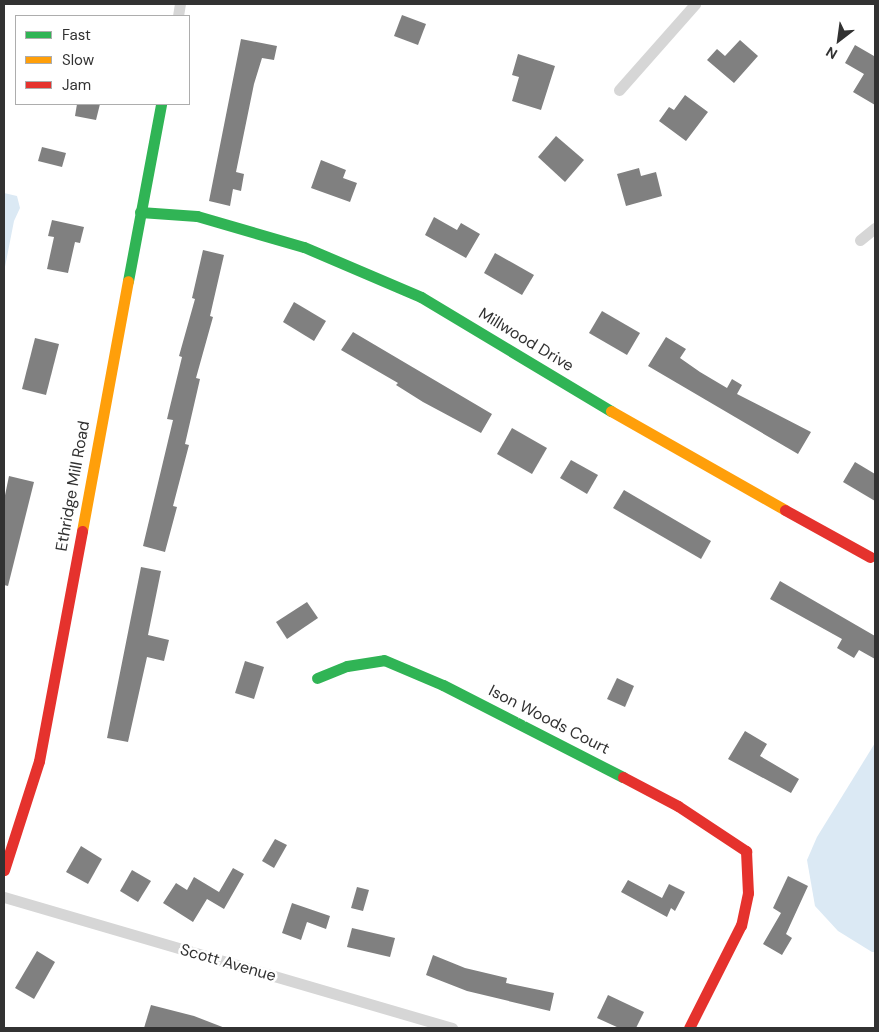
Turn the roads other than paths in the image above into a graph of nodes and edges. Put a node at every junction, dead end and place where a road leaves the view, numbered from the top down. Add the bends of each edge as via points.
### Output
1 (695, 4) edge
2 (619, 90) dead end
3 (161, 105) edge
4 (140, 212) junction
5 (875, 228) edge
6 (860, 240) dead end
7 (870, 557) dead end
8 (318, 678) dead end
9 (4, 870) edge
10 (4, 898) edge
11 (452, 1028) edge
12 (689, 1028) edge

1 - 2 street
3 - 4 street, Ethridge Mill Road
4 - 7 street, Millwood Drive via 197,216 304,247 421,297 661,441
4 - 9 street, Ethridge Mill Road via 39,761
5 - 6 street
8 - 12 street, Ison Woods Court via 347,666 384,660 444,684 678,806 746,851 748,893 740,925
10 - 11 street, Scott Avenue

